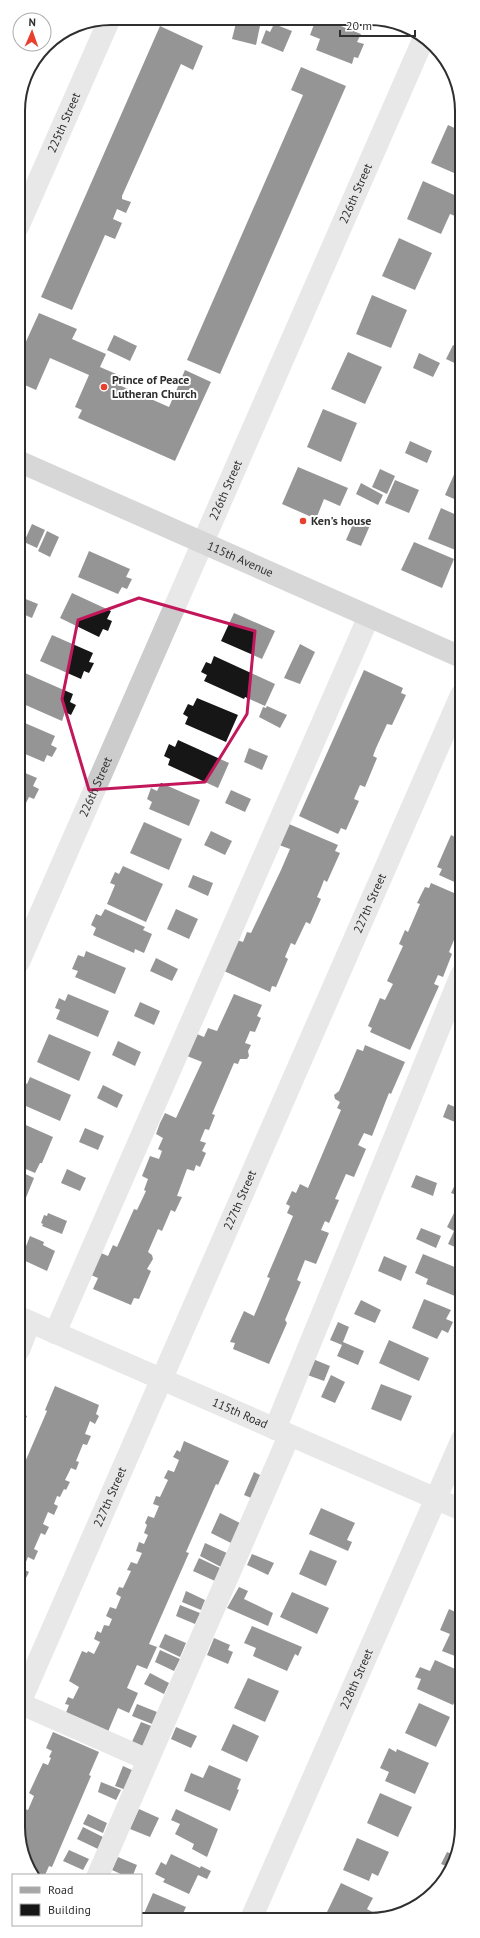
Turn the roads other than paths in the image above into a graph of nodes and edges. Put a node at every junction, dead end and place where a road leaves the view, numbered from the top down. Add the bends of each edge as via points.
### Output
1 (107, 25) edge
2 (422, 43) edge
3 (25, 211) edge
4 (25, 464) edge
5 (202, 542) junction
6 (369, 616) junction
7 (455, 654) edge
8 (455, 709) edge
9 (25, 946) edge
10 (455, 993) edge
11 (25, 1319) edge
12 (55, 1333) junction
13 (161, 1380) junction
14 (282, 1433) junction
15 (455, 1455) edge
16 (436, 1499) junction
17 (455, 1507) edge
18 (25, 1690) edge
19 (25, 1707) edge
20 (148, 1760) junction
21 (98, 1874) edge
22 (254, 1913) edge

1 - 3 street, 225th Street
2 - 5 street, 226th Street
4 - 5 main road, 115th Avenue
5 - 6 main road, 115th Avenue
5 - 9 street, 226th Street
6 - 7 main road, 115th Avenue
6 - 12 street
8 - 13 street, 227th Street
10 - 14 street
11 - 12 street, 115th Road
12 - 13 street, 115th Road
13 - 14 street, 115th Road
13 - 18 street, 227th Street
14 - 16 street, 115th Road
14 - 20 street
15 - 16 street, 228th Street
16 - 17 street, 115th Road
16 - 22 street, 228th Street
19 - 20 street
20 - 21 street

